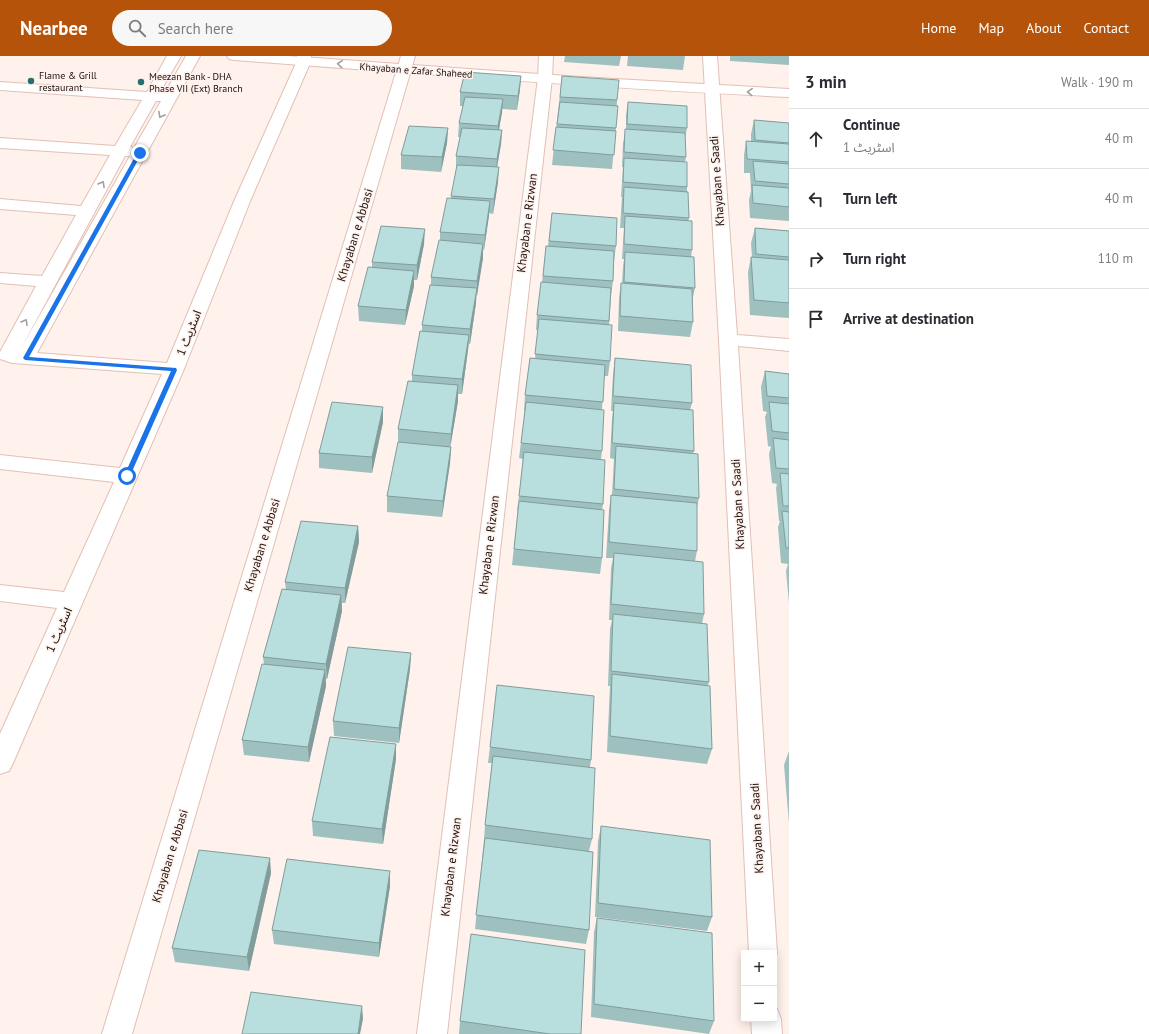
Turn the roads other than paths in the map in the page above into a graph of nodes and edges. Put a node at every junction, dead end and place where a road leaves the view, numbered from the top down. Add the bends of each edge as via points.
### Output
1 (174, 56) edge
2 (193, 56) edge
3 (234, 56) edge
4 (355, 56) edge
5 (710, 56) edge
6 (308, 60) edge
7 (402, 62) edge
8 (545, 67) edge
9 (789, 82) edge
10 (711, 84) junction
11 (0, 86) edge
12 (789, 93) edge
13 (152, 96) junction
14 (171, 98) junction
15 (0, 143) edge
16 (121, 151) junction
17 (140, 153) junction
18 (0, 204) edge
19 (86, 211) junction
20 (0, 278) edge
21 (47, 282) junction
22 (728, 340) junction
23 (789, 345) edge
24 (3, 356) edge
25 (25, 358) junction
26 (174, 370) junction
27 (0, 462) edge
28 (127, 476) junction
29 (0, 592) edge
30 (72, 601) junction
31 (0, 763) edge
32 (763, 950) edge
33 (766, 1022) edge
34 (117, 1034) edge
35 (432, 1034) edge
36 (767, 1034) edge

1 - 13 street
2 - 14 street
3 - 6 street, Khayaban e Zafar Shaheed
4 - 7 street
5 - 10 street, Khayaban e Saadi
7 -> 6 street, Khayaban e Zafar Shaheed
6 - 26 street, اسٹریٹ 1 via 243,198
7 - 8 street, Khayaban e Zafar Shaheed
7 - 34 street, Khayaban e Abbasi
8 - 10 street, Khayaban e Zafar Shaheed
8 - 35 street, Khayaban e Rizwan
9 - 10 street
12 -> 10 street, Khayaban e Zafar Shaheed
10 - 22 street, Khayaban e Saadi
11 - 13 street
13 - 14 street
13 - 16 street
14 -> 17 street
15 - 16 street
16 - 17 street
19 -> 16 street
17 - 25 street
18 - 19 street
19 - 21 street
20 - 21 street
24 -> 21 street
22 - 23 street
22 - 32 street, Khayaban e Saadi
24 - 25 street
25 - 26 street
26 - 28 street, اسٹریٹ 1
27 - 28 street
28 - 30 street, اسٹریٹ 1
29 - 30 street
30 - 31 street, اسٹریٹ 1
33 - 36 street

